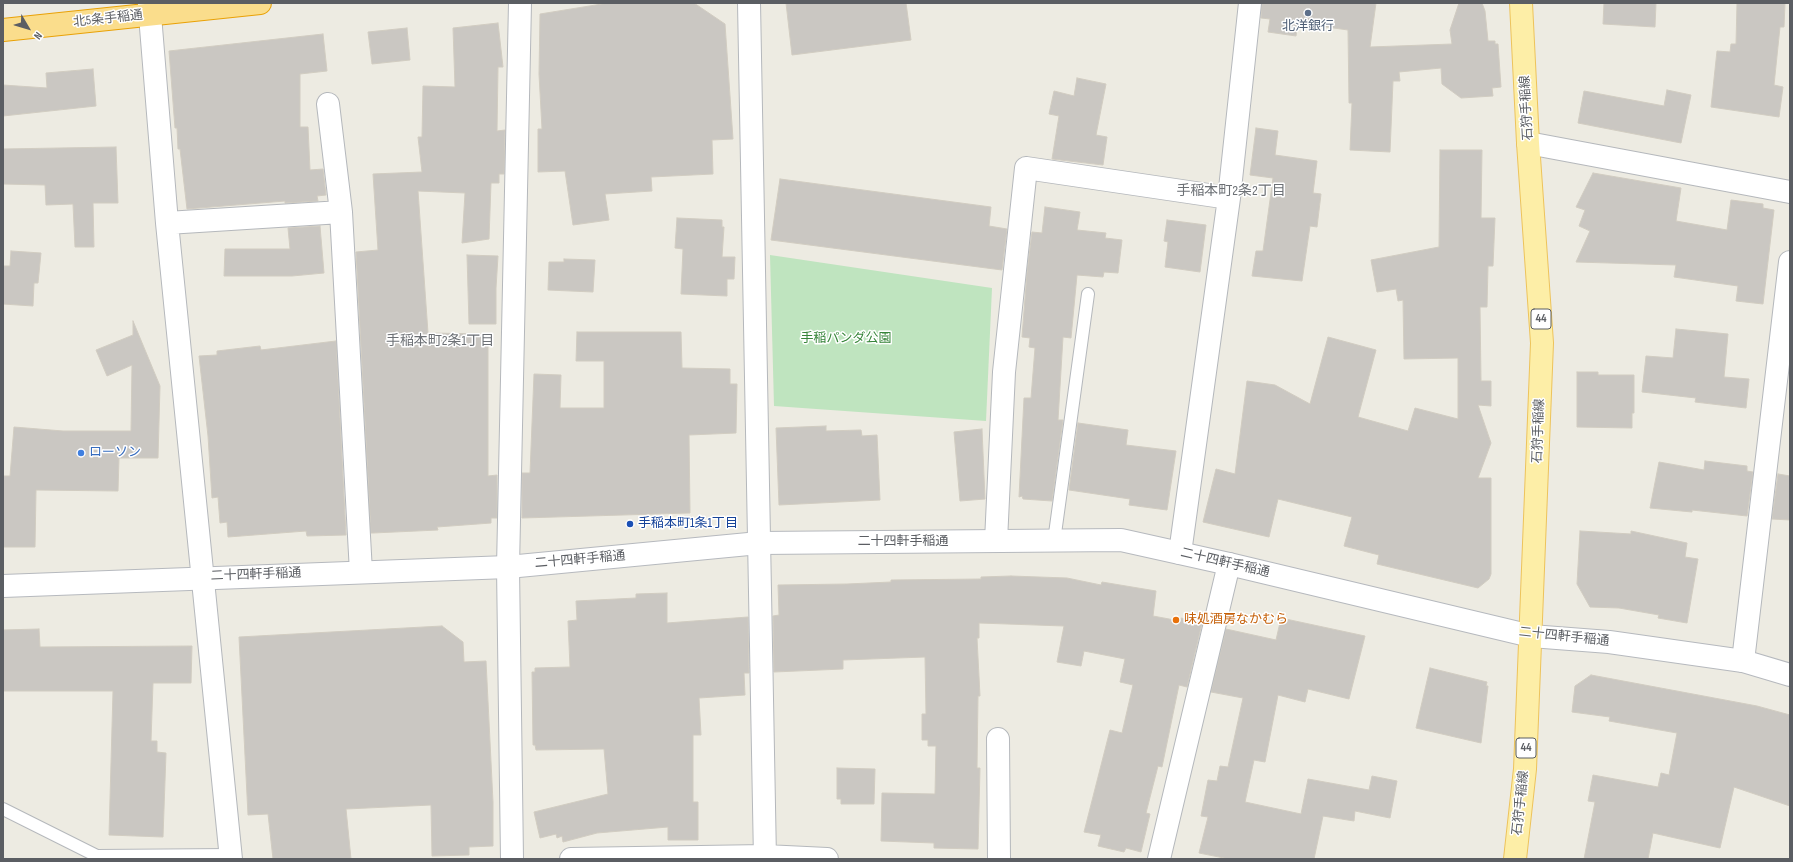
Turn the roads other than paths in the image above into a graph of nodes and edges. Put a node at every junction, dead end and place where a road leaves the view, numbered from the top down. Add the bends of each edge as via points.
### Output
1 (260, 3) edge
2 (520, 3) edge
3 (749, 3) edge
4 (1250, 3) edge
5 (1521, 3) edge
6 (150, 8) edge
7 (3, 30) edge
8 (328, 104) dead end
9 (1528, 143) junction
10 (1790, 192) edge
11 (1229, 198) junction
12 (341, 212) junction
13 (166, 224) junction
14 (1790, 262) edge
15 (1088, 294) dead end
16 (1054, 540) junction
17 (996, 541) junction
18 (759, 543) junction
19 (1180, 553) junction
20 (1230, 564) junction
21 (508, 567) junction
22 (361, 572) junction
23 (203, 577) junction
24 (3, 586) edge
25 (1531, 636) junction
26 (1743, 661) junction
27 (1790, 675) edge
28 (998, 739) dead end
29 (3, 810) edge
30 (231, 857) edge
31 (765, 858) edge
32 (512, 859) edge
33 (570, 859) edge
34 (827, 859) edge
35 (999, 859) edge
36 (1159, 859) edge
37 (1515, 859) edge

1 - 6 highway, 北5条手稲通
2 - 21 street
3 - 18 street
4 - 11 street
5 - 9 main road, 石狩手稲線 / 44
6 - 7 highway, 北5条手稲通
6 - 13 street
8 - 12 street
9 - 10 street
9 - 25 main road, 石狩手稲線 / 44 via 1542,343
11 - 17 street via 1026,168 1004,372
11 - 19 street
12 - 13 street
12 - 22 street
13 - 23 street
14 - 26 street
15 - 16 lane
16 - 17 street, 二十四軒手稲通
16 - 19 street, 二十四軒手稲通 via 1121,540
17 - 18 street, 二十四軒手稲通
18 - 21 street, 二十四軒手稲通
18 - 31 street
19 - 20 street, 二十四軒手稲通
20 - 25 street, 二十四軒手稲通
20 - 36 street
21 - 22 street, 二十四軒手稲通
21 - 32 street
22 - 23 street, 二十四軒手稲通
23 - 24 street, 二十四軒手稲通
23 - 30 street
25 - 26 street, 二十四軒手稲通 via 1609,642
25 - 37 main road, 石狩手稲線 / 44 via 1524,769
26 - 27 street, 二十四軒手稲通
28 - 35 street
29 - 30 lane via 96,856
31 - 33 street
31 - 34 street

